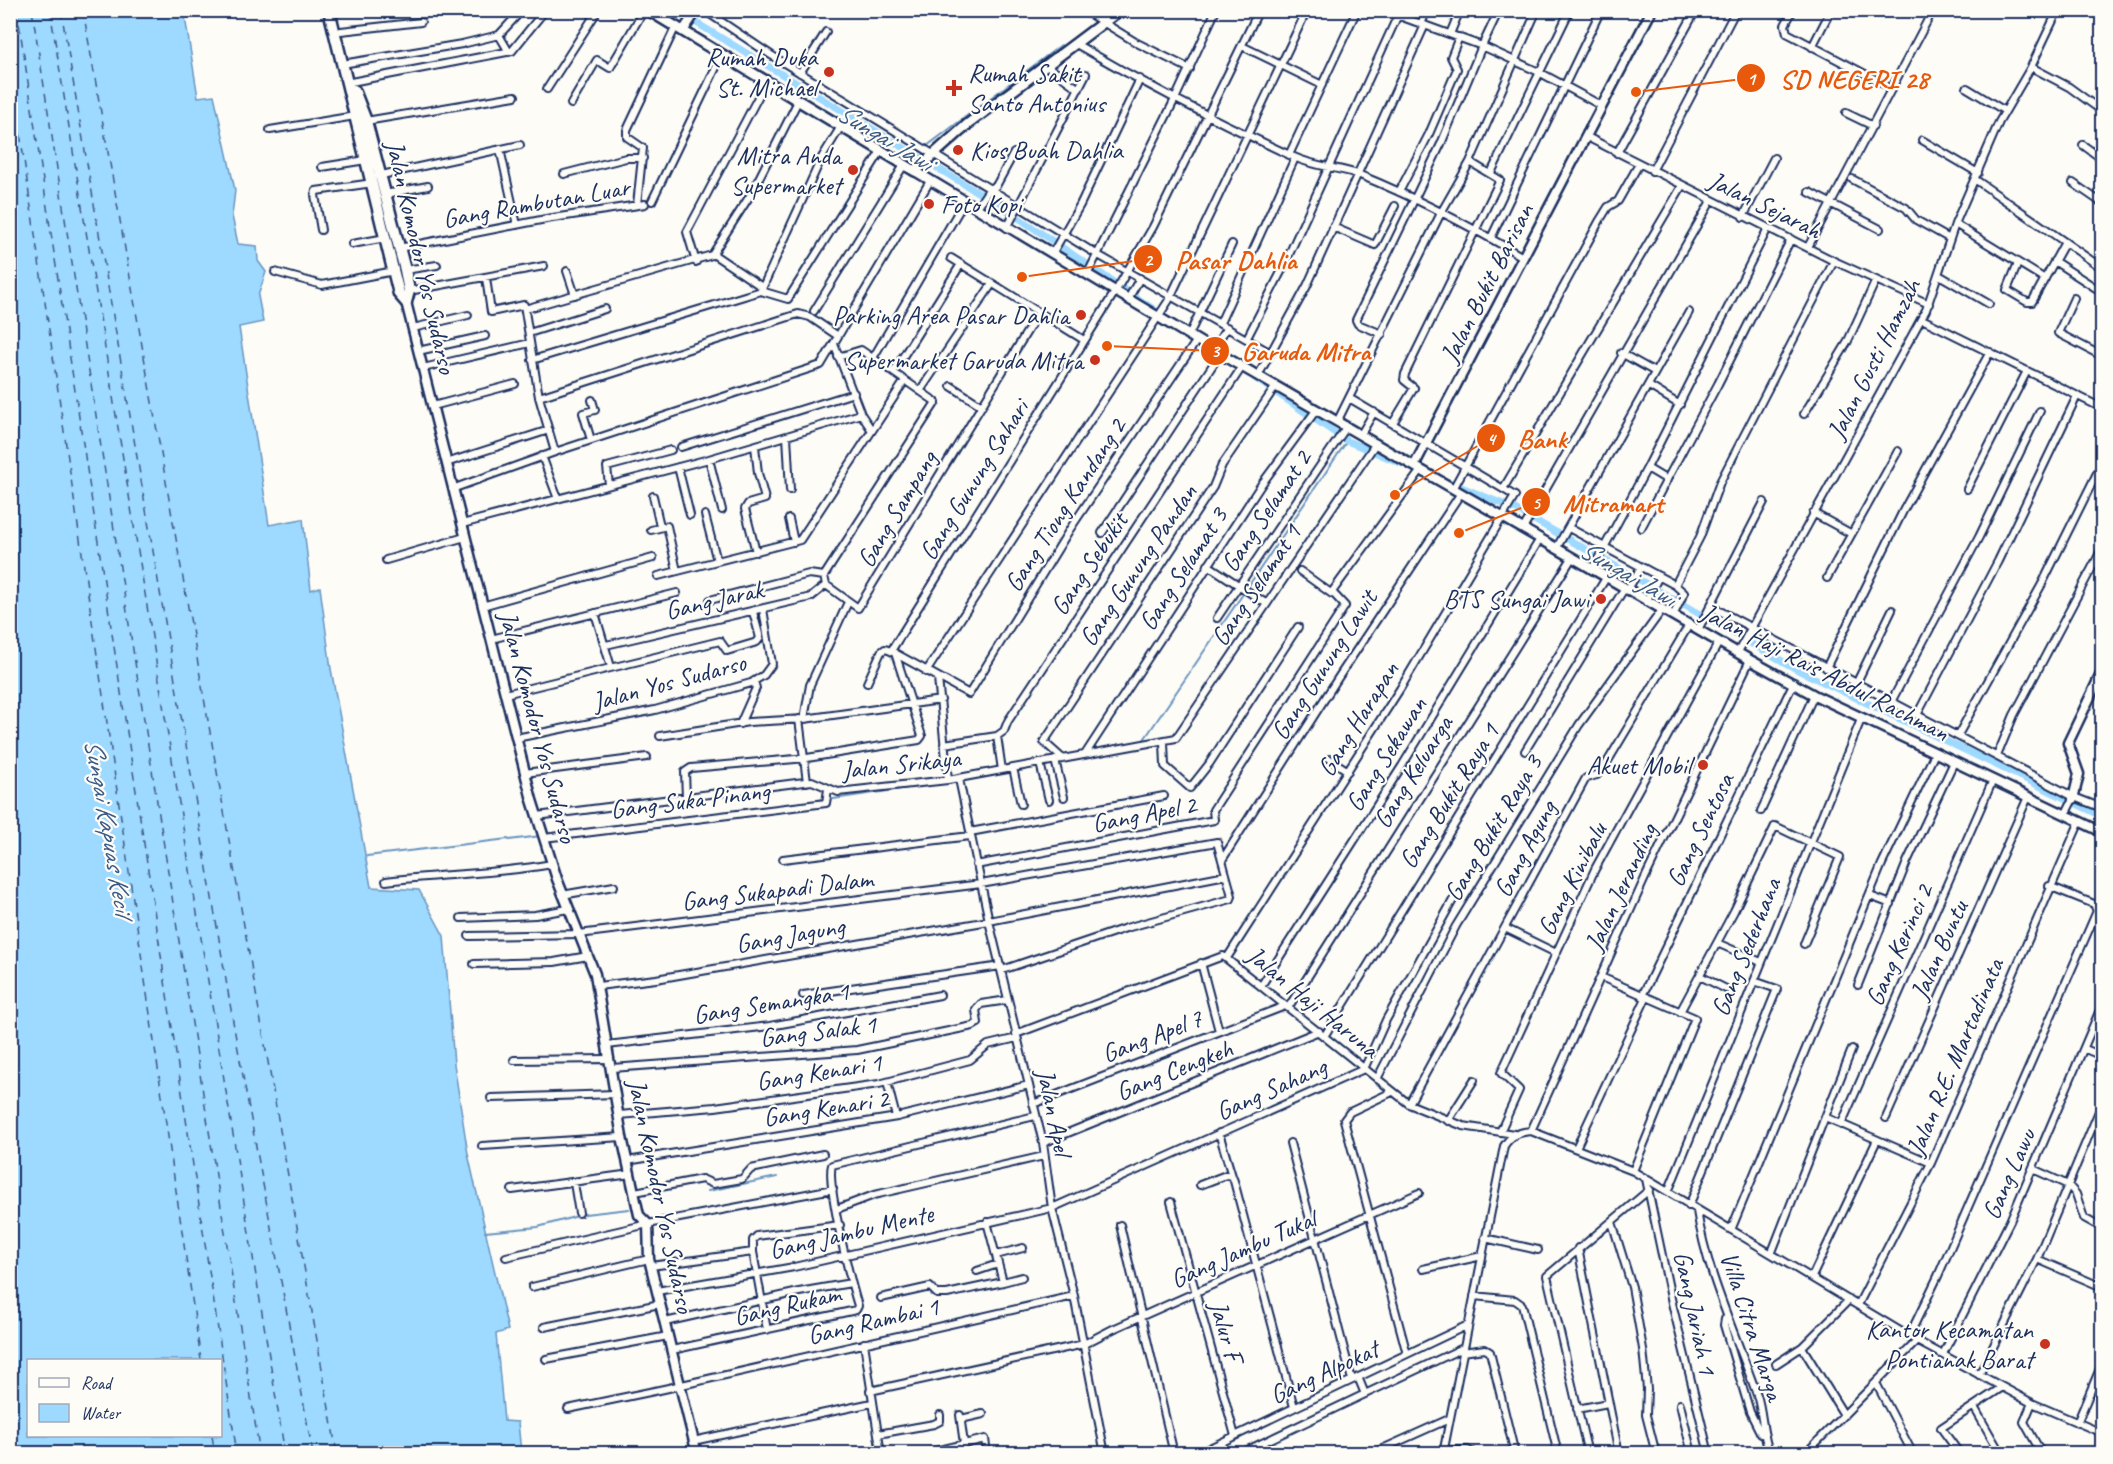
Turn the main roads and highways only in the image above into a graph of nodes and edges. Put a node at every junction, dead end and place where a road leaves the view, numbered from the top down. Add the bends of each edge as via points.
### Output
1 (329, 10) edge
2 (336, 10) edge
3 (646, 10) edge
4 (1119, 10) edge
5 (361, 118) junction
6 (375, 179) junction
7 (399, 271) junction
8 (407, 297) road end

1 - 5 highway
2 - 5 highway, Jalan Komodor Yos Sudarso
3 - 4 main road via 682,27 840,128 917,169 927,152
5 - 6 highway, Jalan Komodor Yos Sudarso
5 - 6 highway via 367,160
6 - 7 highway via 386,237
6 - 7 highway, Jalan Komodor Yos Sudarso via 389,193
7 - 8 highway, Jalan Komodor Yos Sudarso

